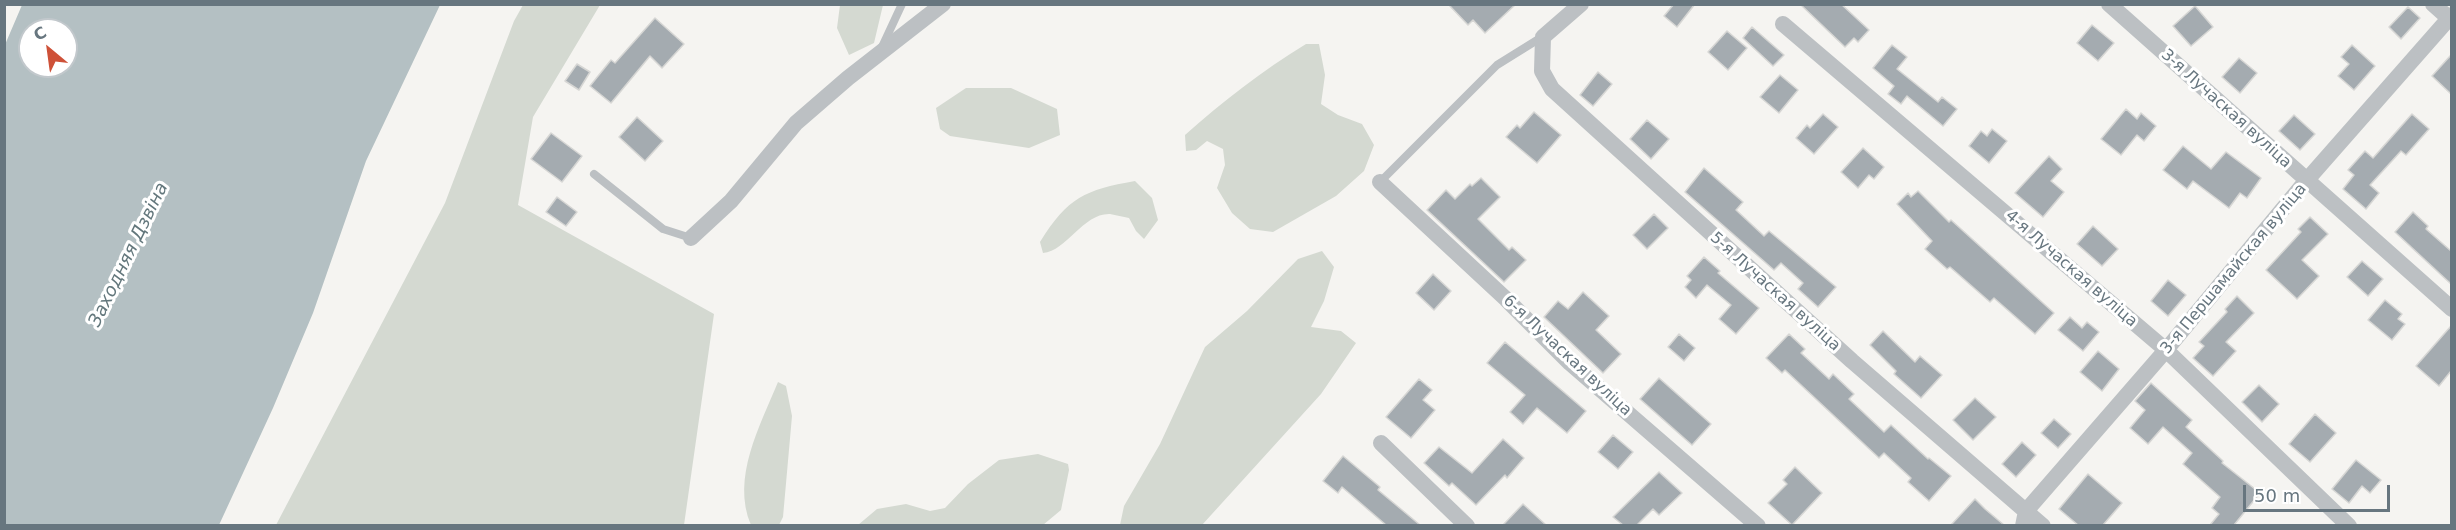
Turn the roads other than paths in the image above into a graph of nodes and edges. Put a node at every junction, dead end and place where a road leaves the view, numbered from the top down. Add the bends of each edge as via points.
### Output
1 (902, 4) edge
2 (943, 4) edge
3 (1581, 4) edge
4 (2109, 4) edge
5 (2433, 4) edge
6 (2450, 18) edge
7 (1783, 24) dead end
8 (1543, 37) junction
9 (878, 56) junction
10 (594, 174) dead end
11 (2306, 181) junction
12 (1380, 182) joint
13 (691, 238) joint
14 (2451, 309) edge
15 (2166, 350) junction
16 (1381, 443) dead end
17 (2024, 518) edge
18 (1467, 525) edge
19 (1758, 525) edge
20 (2043, 525) edge
21 (2349, 525) edge

1 - 9 lane
2 - 9 street
3 - 8 street
4 - 11 street, 3-я Лучаская вуліца
5 - 6 street
6 - 11 street, 3-я Першамайская вуліца
7 - 15 street, 4-я Лучаская вуліца
8 - 12 lane via 1497,65
8 - 17 street, 5-я Лучаская вуліца via 1542,71 1552,89
9 - 13 street via 796,123 731,201
10 - 13 lane via 663,229
11 - 14 street, 3-я Лучаская вуліца
11 - 15 street, 3-я Першамайская вуліца
12 - 19 street, 6-я Лучаская вуліца via 1570,363
15 - 17 street, 3-я Першамайская вуліца
15 - 21 street, 4-я Лучаская вуліца
16 - 18 street
17 - 20 street, 5-я Лучаская вуліца

